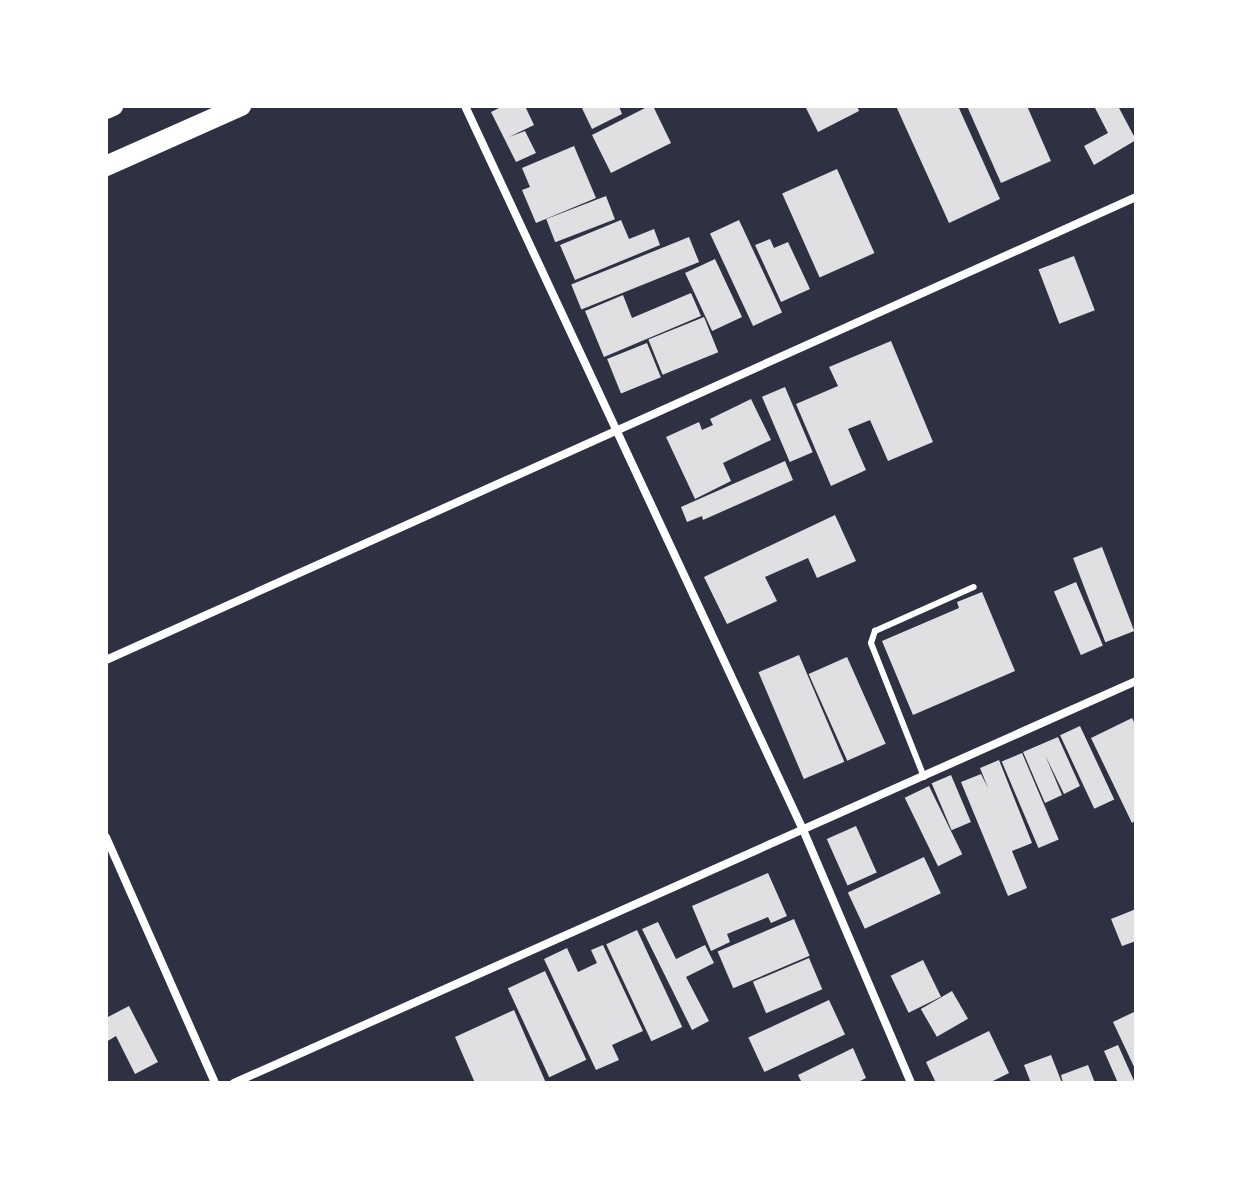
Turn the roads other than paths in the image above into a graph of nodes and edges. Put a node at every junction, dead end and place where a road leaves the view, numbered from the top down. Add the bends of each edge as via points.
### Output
1 (113, 106) edge
2 (241, 106) edge
3 (465, 106) edge
4 (106, 109) edge
5 (106, 166) edge
6 (1136, 197) edge
7 (616, 431) junction
8 (974, 587) dead end
9 (106, 660) edge
10 (1136, 681) edge
11 (924, 777) junction
12 (804, 832) junction
13 (106, 837) edge
14 (215, 1083) edge
15 (234, 1083) edge
16 (911, 1083) edge

1 - 4 main road
2 - 5 main road
3 - 7 street
6 - 7 street
7 - 9 street
7 - 12 street
8 - 11 lane via 875,631 871,643
10 - 11 street
11 - 12 street
12 - 15 street
12 - 16 street
13 - 14 street

